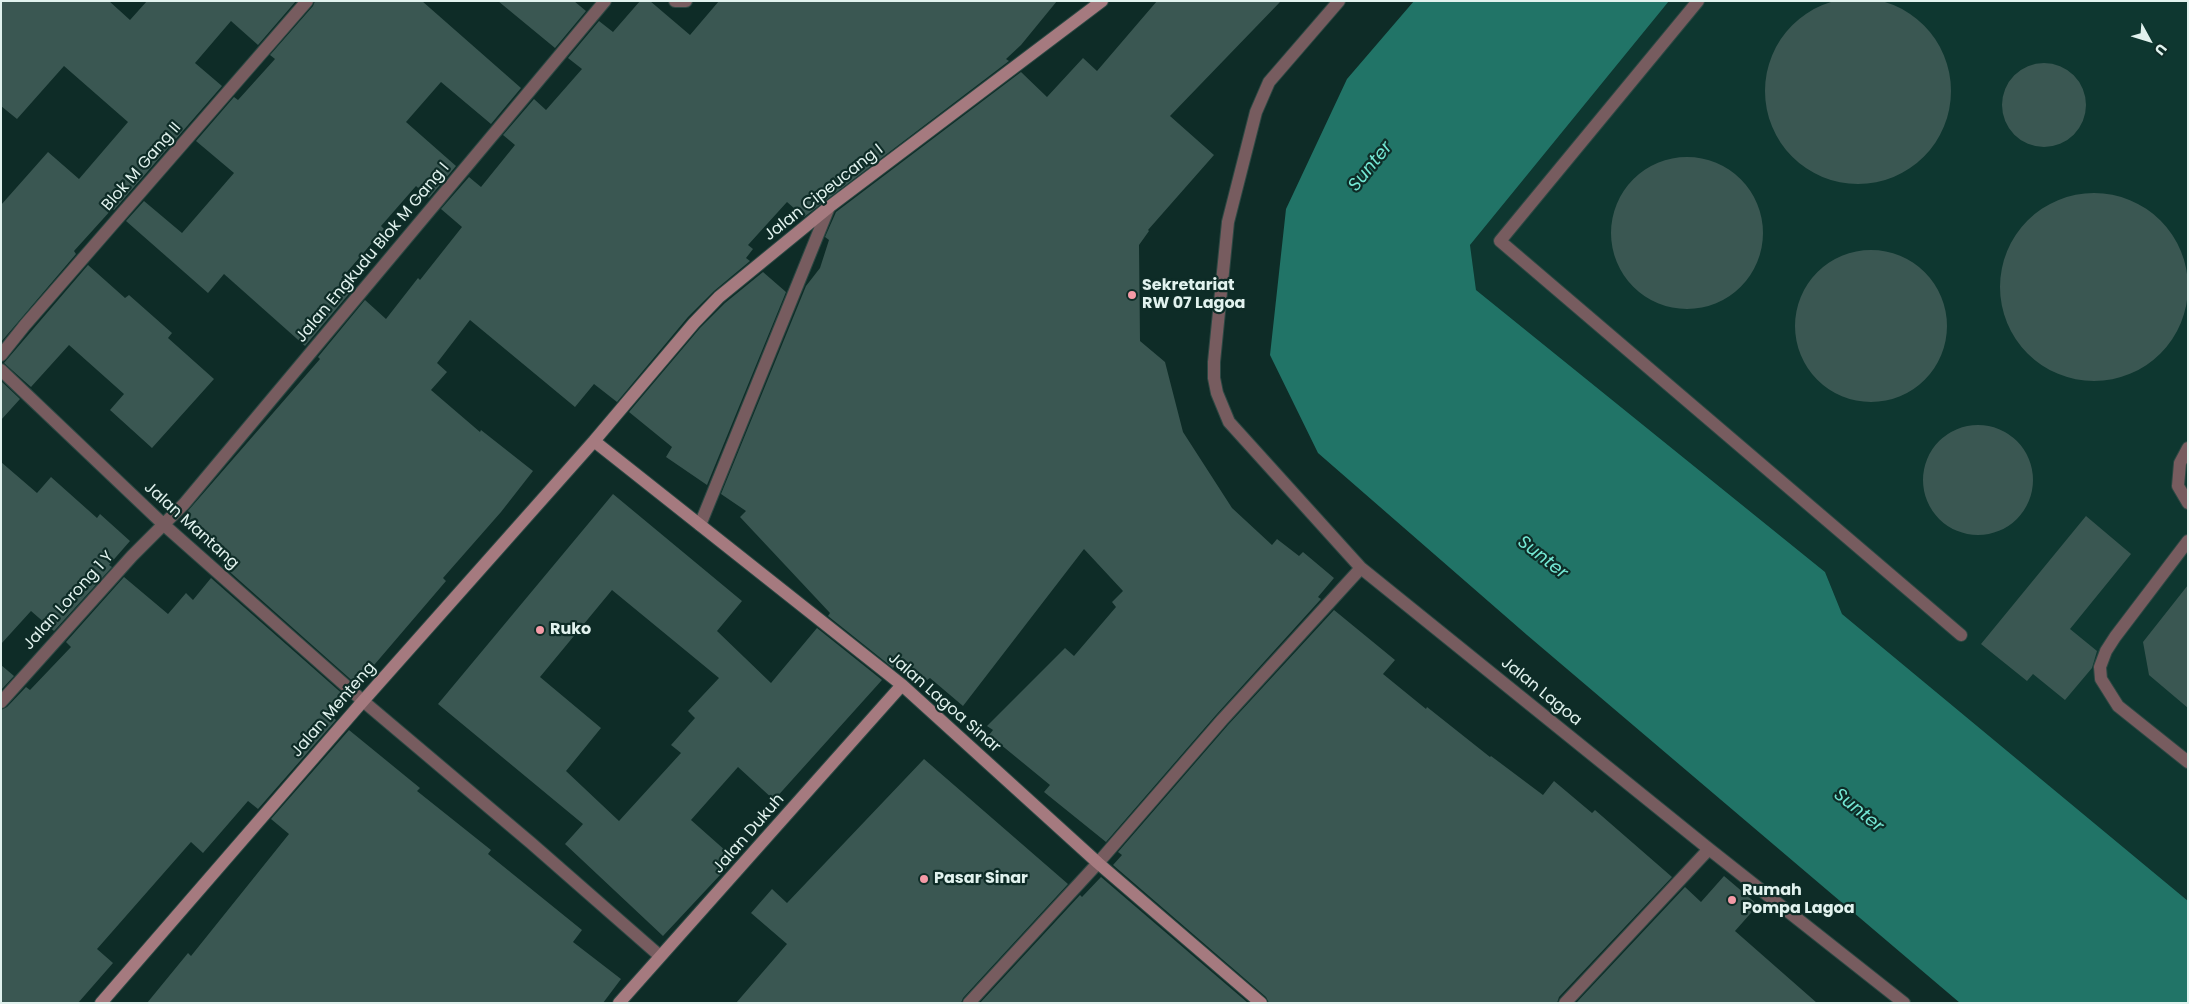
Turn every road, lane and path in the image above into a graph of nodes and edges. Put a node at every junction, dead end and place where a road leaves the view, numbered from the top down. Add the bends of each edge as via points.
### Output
1 (307, 1) edge
2 (605, 1) edge
3 (675, 1) edge
4 (686, 1) edge
5 (1102, 1) edge
6 (1339, 1) edge
7 (1698, 1) edge
8 (829, 207) junction
9 (1, 355) edge
10 (1, 370) edge
11 (594, 441) junction
12 (2188, 448) edge
13 (2188, 503) edge
14 (163, 524) junction
15 (700, 525) junction
16 (2188, 541) edge
17 (1361, 568) junction
18 (1961, 635) dead end
19 (902, 685) junction
20 (363, 701) junction
21 (1, 702) edge
22 (2188, 762) edge
23 (1709, 849) junction
24 (1098, 863) junction
25 (660, 956) junction
26 (101, 1003) edge
27 (618, 1003) edge
28 (969, 1003) edge
29 (1261, 1003) edge
30 (1565, 1003) edge
31 (1904, 1003) edge

1 - 9 street, Blok M Gang II
2 - 14 street, Jalan Engkudu Blok M Gang I via 184,504
3 - 4 street
5 - 8 street, Jalan Cipeucang I
6 - 17 street, Jalan Lagoa via 1269,82 1261,98 1228,222 1214,378 1229,422
7 - 18 street via 1500,241
8 - 11 street, Jalan Cipeucang I via 719,297
8 - 15 street
10 - 14 street, Jalan Mantang
11 - 15 street, Jalan Lagoa Sinar
11 - 20 street, Jalan Menteng
12 - 13 street via 2180,463 2178,486
14 - 20 street, Jalan Mantang
14 - 21 street, Jalan Lorong 1 Y
15 - 19 street, Jalan Lagoa Sinar
16 - 22 street via 2115,637 2100,667 2101,679 2118,706
17 - 23 street, Jalan Lagoa
17 - 24 street via 1222,720
19 - 24 street, Jalan Lagoa Sinar
19 - 25 street, Jalan Dukuh
20 - 25 street, Jalan Mantang
20 - 26 street, Jalan Menteng
23 - 30 street
23 - 31 street, Jalan Lagoa
24 - 28 street
24 - 29 street, Jalan Lagoa Sinar
25 - 27 street, Jalan Dukuh

